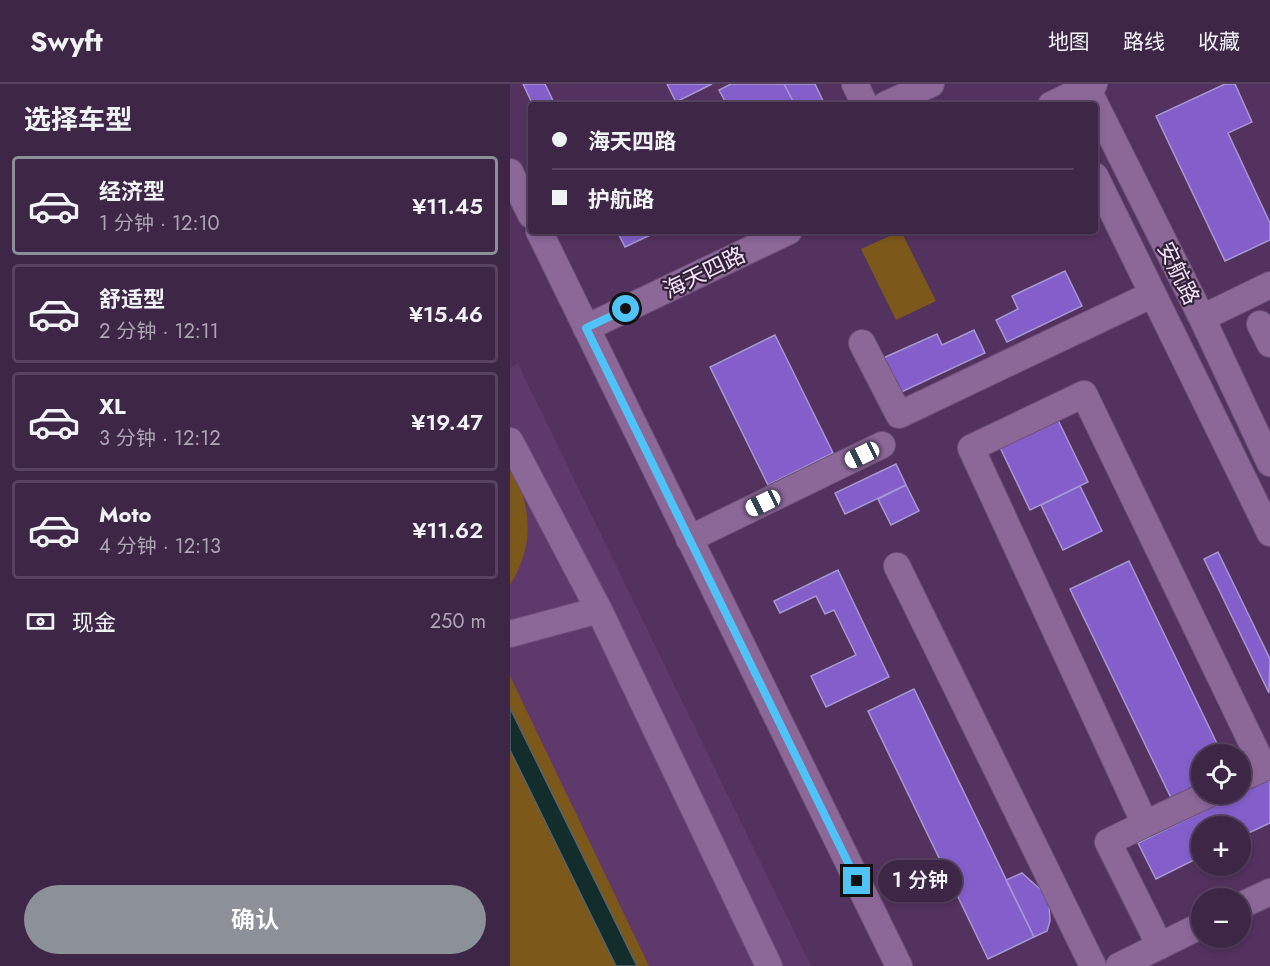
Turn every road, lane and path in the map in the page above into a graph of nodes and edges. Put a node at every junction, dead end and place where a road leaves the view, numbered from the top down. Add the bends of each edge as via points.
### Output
1 (855, 84) edge
2 (931, 84) edge
3 (1089, 85) edge
4 (1055, 99) edge
5 (864, 102) edge
6 (892, 102) edge
7 (1097, 102) edge
8 (1098, 104) edge
9 (510, 172) edge
10 (1098, 182) edge
11 (528, 209) edge
12 (540, 234) edge
13 (783, 234) edge
14 (1270, 285) edge
15 (1153, 294) junction
16 (1202, 318) junction
17 (586, 328) junction
18 (862, 343) dead end
19 (510, 441) edge
20 (882, 445) dead end
21 (1270, 463) edge
22 (1270, 533) edge
23 (689, 539) junction
24 (897, 566) dead end
25 (599, 610) junction
26 (510, 634) edge
27 (1267, 766) edge
28 (1251, 774) edge
29 (1191, 802) edge
30 (1145, 824) junction
31 (1270, 892) edge
32 (1251, 901) edge
33 (1191, 931) edge
34 (1160, 946) junction
35 (769, 966) edge
36 (899, 966) edge
37 (1093, 966) edge
38 (1119, 966) edge

1 - 5 street
2 - 6 street
3 - 4 street
3 - 7 street, 安航路
8 - 16 street, 安航路
9 - 11 street
10 - 15 street, 安航路
12 - 17 street
13 - 17 street, 海天四路
14 - 16 street
15 - 18 street via 899,415
15 - 22 street, 安航路
16 - 21 street, 安航路
17 - 23 street
19 - 25 street
20 - 23 street
23 - 36 street
24 - 37 street
25 - 26 street
25 - 35 street
27 - 28 street
27 - 30 street via 1084,394 971,448
29 - 30 street
30 - 34 street via 1108,842
31 - 32 street
33 - 34 street
34 - 38 street

